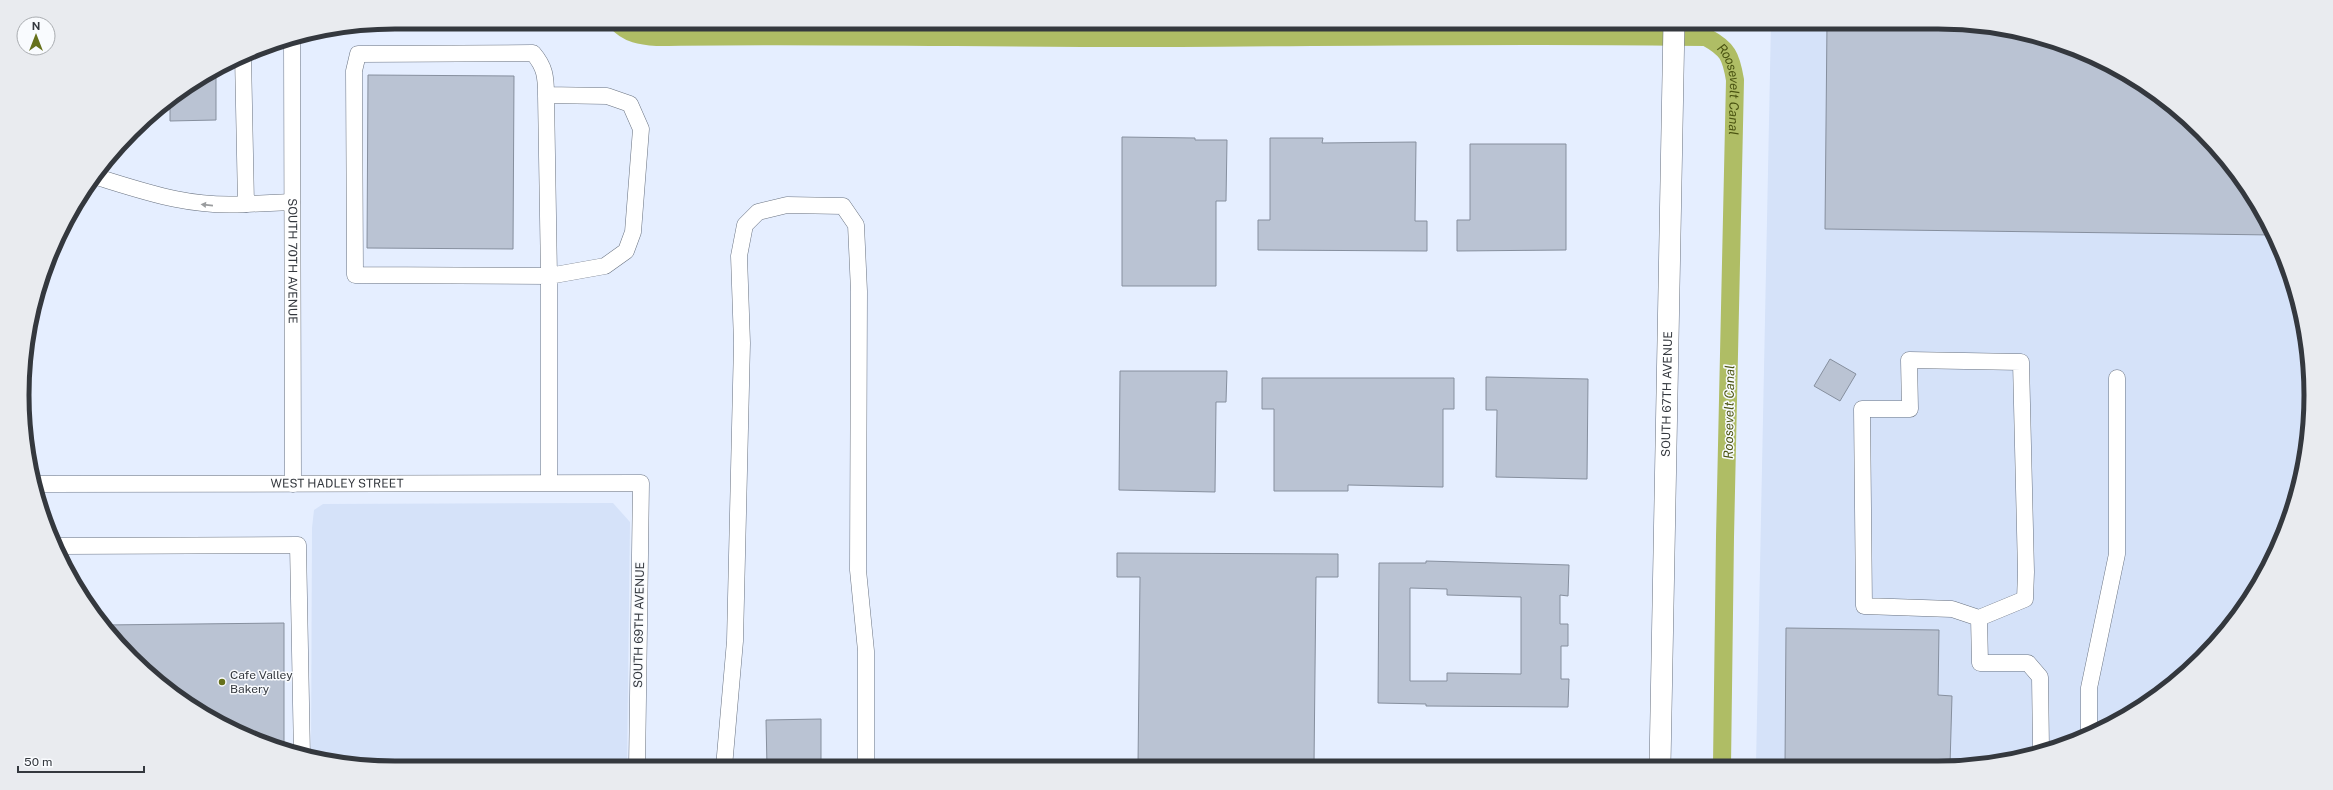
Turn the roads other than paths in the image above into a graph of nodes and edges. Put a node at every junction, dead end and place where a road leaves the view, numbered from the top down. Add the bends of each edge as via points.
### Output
1 (1674, 29) edge
2 (292, 43) edge
3 (243, 62) edge
4 (546, 95) junction
5 (101, 178) edge
6 (292, 202) junction
7 (246, 204) junction
8 (549, 276) junction
9 (2117, 378) dead end
10 (549, 482) junction
11 (641, 483) joint
12 (40, 484) edge
13 (293, 484) junction
14 (62, 546) edge
15 (1979, 618) junction
16 (2089, 728) edge
17 (2041, 747) edge
18 (302, 749) edge
19 (637, 761) edge
20 (725, 761) edge
21 (866, 761) edge
22 (1660, 761) edge

1 - 22 main road, SOUTH 67TH AVENUE
2 - 6 street, SOUTH 70TH AVENUE
3 - 7 street
4 - 8 street
4 - 8 street via 607,96 630,104 641,129 633,232 626,251 605,266
4 - 8 street via 543,64 533,52 358,54 354,71 355,275
7 -> 5 street via 217,206 187,203
6 - 7 street
6 - 13 street, SOUTH 70TH AVENUE
8 - 10 street
9 - 16 street via 2117,554 2089,688
10 - 11 street, WEST HADLEY STREET
10 - 13 street, WEST HADLEY STREET
11 - 19 street, SOUTH 69TH AVENUE
12 - 13 street, WEST HADLEY STREET
14 - 18 street via 298,545
15 - 15 street via 1952,609 1864,606 1862,409 1910,408 1909,360 2021,362 2025,599
15 - 17 street via 1980,663 2028,663 2040,677
20 - 21 street via 735,641 742,343 739,256 745,225 758,212 787,205 843,206 856,225 859,291 858,570 866,651

